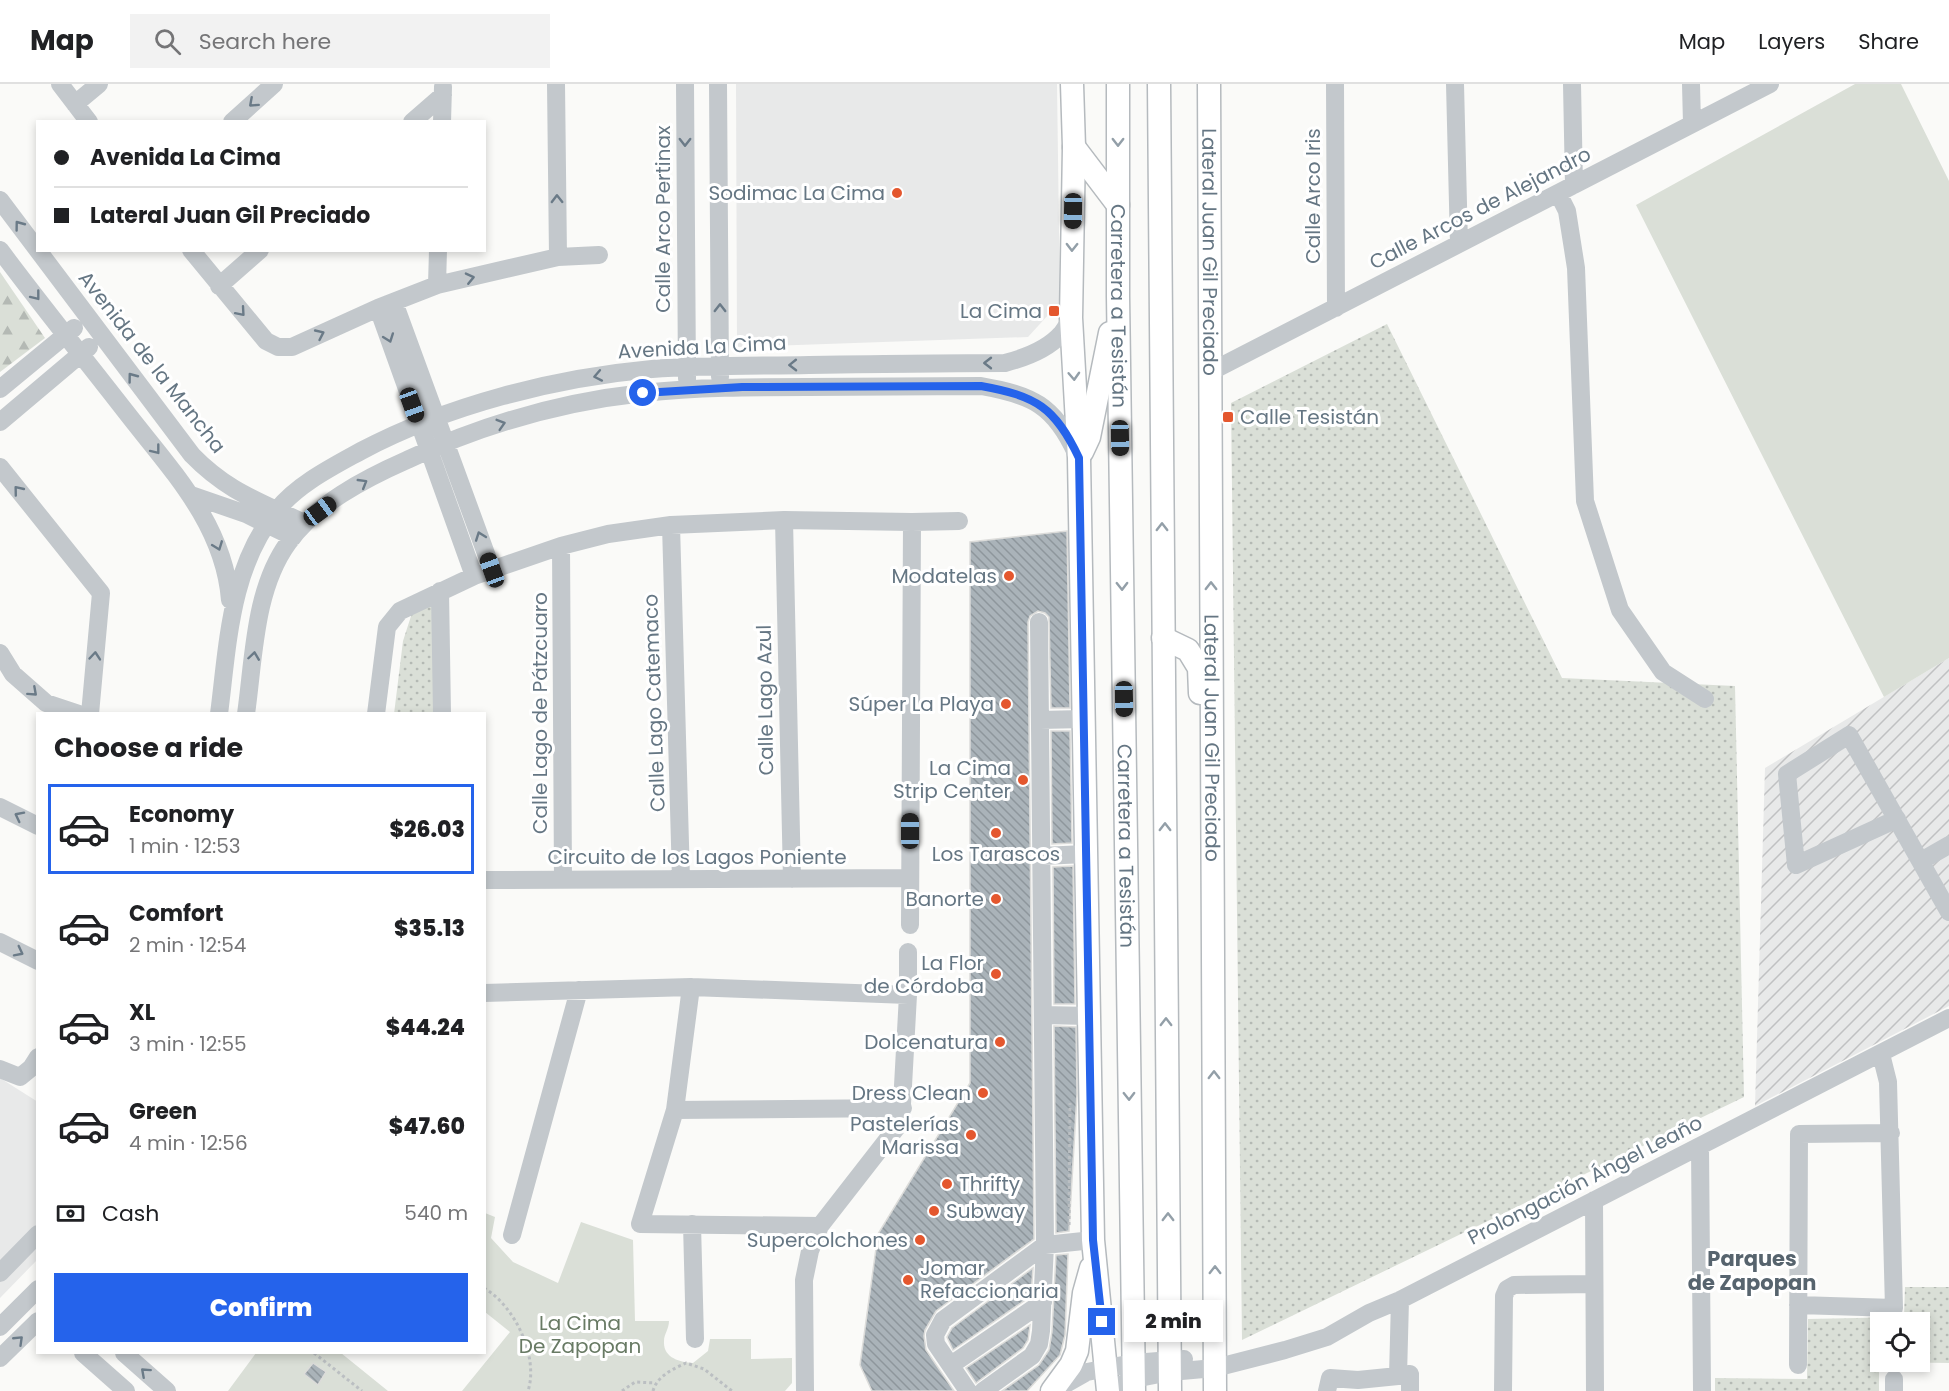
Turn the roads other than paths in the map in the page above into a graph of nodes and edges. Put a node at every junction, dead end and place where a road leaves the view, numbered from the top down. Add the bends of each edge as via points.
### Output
1 (60, 84) edge
2 (99, 84) edge
3 (274, 84) edge
4 (556, 84) edge
5 (685, 84) edge
6 (718, 84) edge
7 (1071, 84) edge
8 (1118, 84) edge
9 (1159, 84) edge
10 (1209, 84) edge
11 (1335, 84) edge
12 (1455, 84) edge
13 (1572, 84) edge
14 (1691, 84) edge
15 (1770, 84) edge
16 (443, 90) edge
17 (75, 104) junction
18 (87, 120) edge
19 (234, 120) edge
20 (414, 120) edge
21 (442, 120) edge
22 (1692, 124) junction
23 (1074, 147) junction
24 (1566, 189) junction
25 (0, 200) edge
26 (1118, 205) junction
27 (1459, 244) junction
28 (36, 248) edge
29 (0, 250) edge
30 (39, 252) edge
31 (193, 252) edge
32 (258, 252) edge
33 (438, 252) edge
34 (599, 255) dead end
35 (558, 257) junction
36 (437, 285) junction
37 (219, 286) junction
38 (1118, 296) junction
39 (386, 305) junction
40 (1336, 308) junction
41 (87, 317) junction
42 (1071, 318) junction
43 (66, 334) junction
44 (102, 337) junction
45 (81, 353) junction
46 (950, 363) junction
47 (28, 366) junction
48 (720, 366) junction
49 (687, 367) junction
50 (1210, 372) junction
51 (43, 385) junction
52 (952, 386) junction
53 (720, 388) junction
54 (0, 389) edge
55 (687, 390) junction
56 (428, 421) junction
57 (0, 422) edge
58 (437, 446) junction
59 (1079, 458) junction
60 (0, 467) edge
61 (461, 484) junction
62 (443, 490) junction
63 (191, 495) junction
64 (272, 517) junction
65 (784, 520) junction
66 (959, 521) dead end
67 (912, 522) junction
68 (304, 523) junction
69 (671, 525) junction
70 (293, 537) junction
71 (561, 546) junction
72 (492, 570) junction
73 (474, 576) junction
74 (440, 591) junction
75 (232, 617) junction
76 (1039, 622) dead end
77 (1163, 638) junction
78 (0, 653) edge
79 (1705, 699) dead end
80 (73, 712) edge
81 (90, 712) edge
82 (219, 712) edge
83 (246, 712) edge
84 (376, 712) edge
85 (442, 712) edge
86 (1083, 719) junction
87 (1040, 720) junction
88 (0, 807) edge
89 (1897, 819) junction
90 (36, 825) edge
91 (1949, 845) edge
92 (1086, 854) junction
93 (1041, 856) junction
94 (1921, 861) junction
95 (909, 878) junction
96 (681, 879) junction
97 (792, 879) junction
98 (486, 880) edge
99 (563, 880) junction
100 (1949, 912) edge
101 (1213, 921) junction
102 (910, 925) dead end
103 (0, 942) edge
104 (908, 952) dead end
105 (36, 961) edge
106 (691, 987) junction
107 (579, 990) junction
108 (486, 993) edge
109 (908, 995) junction
110 (1043, 1016) junction
111 (1089, 1016) junction
112 (1949, 1018) edge
113 (1881, 1054) junction
114 (36, 1060) edge
115 (0, 1069) edge
116 (903, 1108) junction
117 (675, 1110) junction
118 (1891, 1133) junction
119 (1700, 1146) junction
120 (1594, 1200) junction
121 (692, 1224) junction
122 (820, 1226) junction
123 (512, 1235) dead end
124 (36, 1236) edge
125 (1045, 1245) junction
126 (1094, 1247) junction
127 (0, 1273) edge
128 (1594, 1284) junction
129 (35, 1298) edge
130 (1400, 1300) junction
131 (1043, 1302) junction
132 (1798, 1305) junction
133 (36, 1323) edge
134 (0, 1328) edge
135 (695, 1339) dead end
136 (84, 1354) edge
137 (125, 1354) edge
138 (0, 1358) edge
139 (1222, 1363) junction
140 (951, 1365) junction
141 (1798, 1365) dead end
142 (1107, 1367) junction
143 (1170, 1374) edge
144 (1398, 1376) junction
145 (1133, 1378) edge
146 (1328, 1384) edge
147 (126, 1391) edge
148 (167, 1391) edge
149 (805, 1391) edge
150 (968, 1391) edge
151 (983, 1391) edge
152 (1053, 1391) edge
153 (1108, 1391) edge
154 (1215, 1391) edge
155 (1410, 1391) edge
156 (1503, 1391) edge
157 (1595, 1391) edge
158 (1702, 1391) edge

1 - 17 street
2 - 17 street
3 -> 19 street
35 -> 4 street
5 -> 49 street, Calle Arco Pertinax
48 -> 6 street
7 - 23 main road
8 -> 26 main road, Carretera a Tesistán
77 -> 9 main road, Carretera a Tesistán
10 - 50 main road, Lateral Juan Gil Preciado
11 - 40 street, Calle Arco Iris
12 - 27 street
13 - 24 street
14 - 22 street
15 - 22 street, Calle Arcos de Alejandro
16 - 20 street
16 - 21 street
17 - 18 street
22 - 24 street, Calle Arcos de Alejandro
23 - 26 main road
23 -> 42 main road
24 - 27 street, Calle Arcos de Alejandro
24 - 79 street via 1576,268 1584,501 1620,610 1663,672
28 -> 25 street, Avenida de la Mancha
26 - 38 main road, Carretera a Tesistán
27 - 40 street, Calle Arcos de Alejandro
29 -> 43 street
41 -> 30 street, Avenida de la Mancha
31 - 37 street
32 - 37 street
33 - 36 street
34 - 35 street
36 -> 35 street
36 - 39 street
37 -> 39 street via 266,341 278,347 292,347
38 - 59 main road via 1089,437
38 -> 145 main road, Carretera a Tesistán
39 - 56 street
40 - 50 street, Calle Arcos de Alejandro
41 - 43 street
41 - 44 street, Avenida de la Mancha
42 -> 46 street, Avenida La Cima via 1061,334 1023,358 1005,363
42 -> 59 main road
43 - 45 street
43 - 47 street
44 - 45 street
64 -> 44 street, Avenida de la Mancha via 208,472
45 - 51 street
45 -> 63 street
46 -> 48 street, Avenida La Cima
46 - 52 street
47 - 51 street
47 - 54 street
48 - 49 street, Avenida La Cima
48 - 53 street
49 - 55 street, Calle Arco Pertinax
49 -> 56 street, Avenida La Cima via 550,385
101 -> 50 main road, Lateral Juan Gil Preciado
51 - 57 street
52 - 53 street
52 - 59 street via 997,389 1040,404 1059,422
53 - 55 street
58 -> 55 street via 545,410 633,394
56 - 58 street
56 - 64 street, Avenida La Cima via 346,459 293,494
58 - 61 street
58 - 62 street
68 -> 58 street via 367,480
59 - 86 main road
81 -> 60 street via 101,593
61 - 62 street
72 -> 61 street
62 - 73 street
63 - 64 street, Avenida de la Mancha via 246,514
63 -> 75 street via 226,567
64 - 68 street, Avenida de la Mancha
64 - 70 street, Avenida de la Mancha
64 - 75 street, Avenida La Cima via 241,577
65 - 67 street
65 - 69 street
65 - 97 street, Calle Lago Azul
66 - 67 street
67 - 95 street
68 - 70 street
69 - 71 street
69 - 96 street, Calle Lago Catemaco
83 -> 70 street via 266,592
71 - 72 street
71 - 99 street, Calle Lago de Pátzcuaro
72 - 73 street
73 - 74 street
74 - 84 street via 400,611 387,627
74 - 85 street
75 - 82 street, Avenida La Cima
76 - 87 street
77 - 101 main road via 1188,650 1199,668 1204,889
143 -> 77 main road, Carretera a Tesistán
78 -> 80 street via 13,674 46,703
86 - 87 street
86 - 92 main road
87 - 93 street
90 -> 88 street
89 - 89 street via 1796,865 1787,774 1850,735
89 - 94 street
91 - 94 street
92 - 93 street
92 - 111 main road
93 - 110 street
94 - 100 street
95 - 97 street, Circuito de los Lagos Poniente
95 - 102 street
96 - 97 street, Circuito de los Lagos Poniente
96 - 99 street, Circuito de los Lagos Poniente
98 - 99 street, Circuito de los Lagos Poniente
139 -> 101 main road, Lateral Juan Gil Preciado
103 -> 105 street
104 - 109 street
106 - 107 street
106 - 109 street
106 - 117 street
107 - 108 street
107 - 123 street
109 - 116 street
110 - 111 street
110 - 125 street
111 - 126 main road
112 - 113 street, Prolongación Ángel Leaño
113 - 118 street via 1888,1082
113 - 119 street, Prolongación Ángel Leaño
114 - 115 street via 20,1077
116 - 117 street
116 - 122 street via 901,1122
117 - 121 street via 640,1224
118 - 132 street via 1798,1134
118 - 132 street via 1894,1308
119 - 120 street, Prolongación Ángel Leaño
119 - 158 street
120 - 128 street
120 - 130 street, Prolongación Ángel Leaño
121 - 122 street
121 - 135 street
122 - 149 street via 804,1280
124 - 127 street
125 - 126 street
125 - 131 street
125 - 140 street via 943,1320 935,1335 936,1344
126 - 142 main road
126 - 152 main road via 1077,1351
128 - 156 street via 1507,1289
128 - 157 street
129 - 134 street
130 - 139 street, Prolongación Ángel Leaño via 1327,1337
130 - 144 street
131 - 140 street
131 - 151 street via 1039,1344 1032,1356
132 - 141 street
138 -> 133 street
136 - 147 street
148 -> 137 street
139 - 143 street, Prolongación Ángel Leaño
139 - 154 main road, Lateral Juan Gil Preciado
140 - 150 street
142 - 145 street, Prolongación Ángel Leaño
142 - 152 street, Prolongación Ángel Leaño via 1087,1372
142 - 153 main road
143 - 145 street, Prolongación Ángel Leaño
144 - 146 street
144 - 155 street via 1410,1374
145 - 153 street, Prolongación Ángel Leaño

